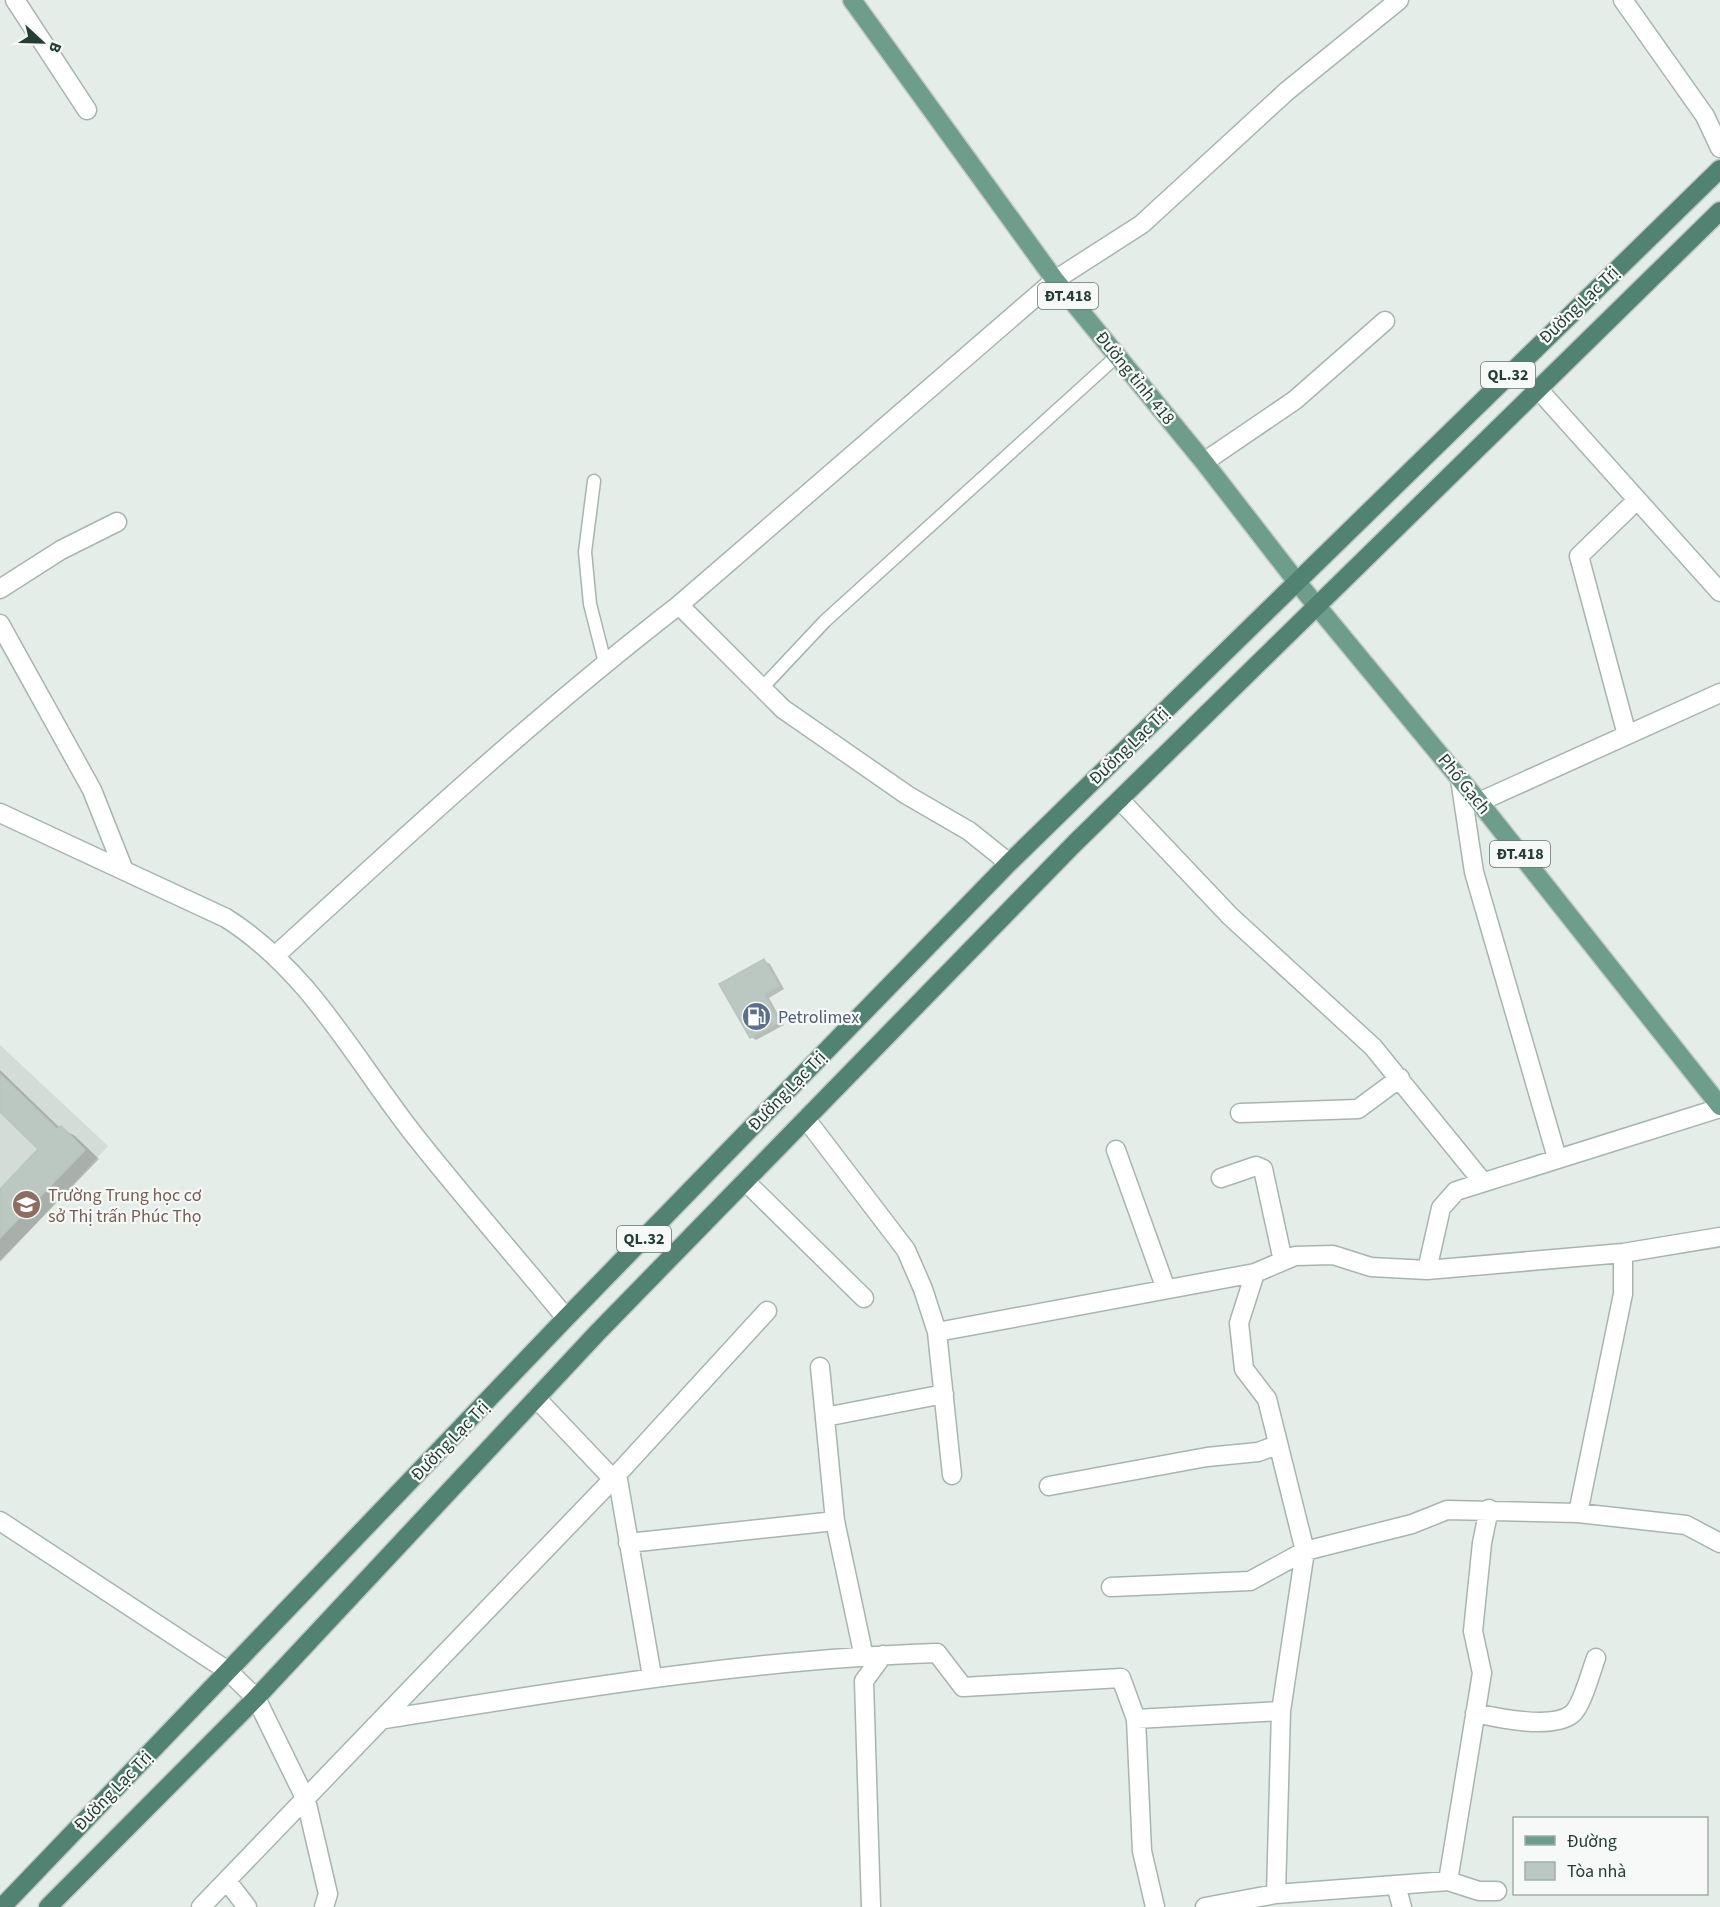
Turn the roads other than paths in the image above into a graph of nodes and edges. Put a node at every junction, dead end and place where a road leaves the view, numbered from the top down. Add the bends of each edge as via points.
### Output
1 (15, 0) edge
2 (852, 0) edge
3 (1399, 0) edge
4 (1623, 0) edge
5 (87, 110) dead end
6 (1720, 148) edge
7 (1720, 169) edge
8 (1720, 211) edge
9 (1055, 280) junction
10 (1386, 321) dead end
11 (1117, 356) junction
12 (1538, 389) junction
13 (1204, 462) junction
14 (594, 481) dead end
15 (1637, 500) junction
16 (117, 522) dead end
17 (1297, 582) junction
18 (0, 589) edge
19 (1720, 592) edge
20 (679, 605) junction
21 (1317, 606) junction
22 (0, 624) edge
23 (605, 663) junction
24 (761, 689) junction
25 (1720, 693) edge
26 (1627, 735) junction
27 (1460, 779) junction
28 (1120, 800) junction
29 (1479, 802) junction
30 (0, 813) edge
31 (1010, 863) junction
32 (123, 868) junction
33 (276, 955) junction
34 (1400, 1078) junction
35 (1720, 1107) edge
36 (1240, 1113) dead end
37 (806, 1119) junction
38 (1116, 1150) dead end
39 (1557, 1158) junction
40 (1221, 1178) dead end
41 (745, 1181) junction
42 (1482, 1181) junction
43 (1720, 1237) edge
44 (1623, 1253) junction
45 (1283, 1261) junction
46 (1427, 1270) junction
47 (1255, 1274) junction
48 (1167, 1289) junction
49 (864, 1298) dead end
50 (767, 1311) dead end
51 (566, 1318) junction
52 (937, 1332) junction
53 (820, 1368) dead end
54 (944, 1394) junction
55 (536, 1398) junction
56 (825, 1417) junction
57 (1277, 1445) junction
58 (952, 1475) dead end
59 (615, 1477) junction
60 (1049, 1486) dead end
61 (1489, 1509) junction
62 (1578, 1513) junction
63 (0, 1521) edge
64 (835, 1521) junction
65 (628, 1543) junction
66 (1720, 1543) edge
67 (1305, 1551) junction
68 (1111, 1587) dead end
69 (883, 1655) junction
70 (864, 1658) junction
71 (1596, 1658) dead end
72 (228, 1671) junction
73 (652, 1676) junction
74 (256, 1698) junction
75 (1281, 1711) junction
76 (1475, 1713) junction
77 (385, 1719) junction
78 (1136, 1719) junction
79 (306, 1800) junction
80 (227, 1881) junction
81 (1448, 1881) junction
82 (1396, 1885) junction
83 (1497, 1891) dead end
84 (1276, 1894) junction
85 (2, 1907) edge
86 (48, 1907) edge
87 (201, 1907) edge
88 (247, 1907) edge
89 (324, 1907) edge
90 (871, 1907) edge
91 (1155, 1907) edge
92 (1205, 1907) edge
93 (1402, 1907) edge

1 - 5 street
2 - 9 main road, Đường tỉnh 418 / ĐT.418
3 - 9 street via 1287,91 1142,224
4 - 6 street via 1705,116
7 - 17 highway, Đường Lạc Trị / QL.32
8 - 12 highway, Đường Lạc Trị / QL.32
9 - 11 main road, Đường tỉnh 418 / ĐT.418
9 - 20 street
10 - 13 street via 1294,400
11 - 13 main road, Đường tỉnh 418 / ĐT.418
11 - 24 lane via 825,621
12 - 15 street
12 - 21 highway, Đường Lạc Trị / QL.32
13 - 17 main road, Đường tỉnh 418 / ĐT.418
14 - 23 lane via 585,552 590,604
15 - 19 street
15 - 26 street via 1578,555
16 - 18 street via 61,550
17 - 21 main road, Đường tỉnh 418 / ĐT.418
17 - 31 highway, Đường Lạc Trị / QL.32
20 - 23 street
20 - 24 street
21 - 27 main road, Phố Gạch / ĐT.418
21 - 28 highway, Đường Lạc Trị / QL.32
22 - 32 street via 92,790
23 - 33 street via 461,786
24 - 31 street via 783,710 906,795 969,831
25 - 26 street
26 - 29 street
27 - 29 main road, Phố Gạch / ĐT.418
27 - 39 street via 1474,872
28 - 34 street via 1230,916 1336,1011
28 - 37 highway, Đường Lạc Trị / QL.32
29 - 35 main road, Phố Gạch / ĐT.418
30 - 32 street
31 - 51 highway, Đường Lạc Trị / QL.32
32 - 33 street via 226,918
33 - 51 street via 353,1047 414,1135
34 - 36 street via 1358,1109
34 - 42 street
35 - 39 street
37 - 41 highway, Đường Lạc Trị / QL.32
37 - 52 street via 906,1250
38 - 48 street
39 - 42 street
40 - 45 street via 1256,1166 1263,1169
41 - 49 street
41 - 55 highway, Đường Lạc Trị / QL.32
42 - 46 street via 1446,1199
43 - 44 street
44 - 46 street
44 - 62 street via 1623,1294
45 - 46 street via 1295,1256 1333,1255 1371,1267
45 - 47 street
47 - 48 street
47 - 57 street via 1239,1323 1244,1369 1266,1399
48 - 52 street
50 - 59 street
51 - 72 highway, Đường Lạc Trị / QL.32
52 - 54 street
53 - 56 street
54 - 56 street
54 - 58 street
55 - 59 street
55 - 74 highway, Đường Lạc Trị / QL.32
56 - 64 street
57 - 60 street via 1258,1452 1207,1457
57 - 67 street
59 - 65 street
59 - 77 street
61 - 62 street
61 - 67 street via 1447,1510 1412,1524
61 - 76 street via 1473,1631 1482,1673
62 - 66 street via 1686,1525
63 - 72 street
64 - 65 street
64 - 70 street
65 - 73 street
67 - 68 street via 1250,1581
67 - 75 street
69 - 70 street
69 - 78 street via 937,1653 963,1687 1121,1678
69 - 90 street via 864,1681
70 - 73 street
71 - 76 street via 1572,1714 1548,1721
72 - 74 street
72 - 85 highway, Đường Lạc Trị / QL.32
73 - 77 street
74 - 79 street
74 - 86 highway, Đường Lạc Trị / QL.32
75 - 78 street
75 - 84 street
76 - 81 street
77 - 79 street
78 - 91 street via 1142,1851
79 - 80 street
79 - 89 street via 328,1894
80 - 87 street
80 - 88 street
81 - 82 street
81 - 83 street via 1479,1891
82 - 84 street
82 - 93 street
84 - 92 street

